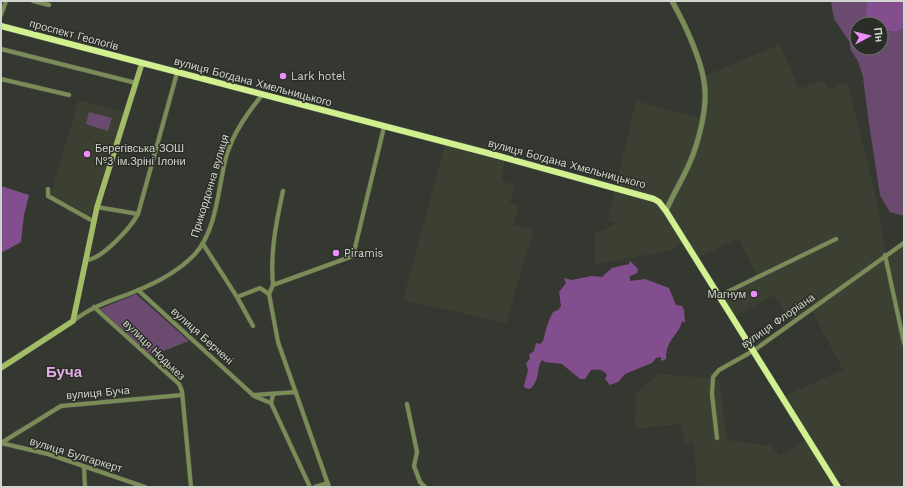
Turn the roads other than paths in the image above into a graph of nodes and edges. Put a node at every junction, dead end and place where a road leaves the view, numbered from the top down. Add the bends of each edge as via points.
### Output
1 (6, 1) edge
2 (33, 1) edge
3 (672, 1) edge
4 (49, 5) dead end
5 (1, 16) edge
6 (1, 26) edge
7 (1, 49) edge
8 (142, 64) junction
9 (177, 73) junction
10 (1, 78) edge
11 (136, 83) junction
12 (69, 95) dead end
13 (262, 95) junction
14 (384, 126) junction
15 (48, 189) dead end
16 (284, 191) dead end
17 (97, 207) junction
18 (666, 211) junction
19 (138, 214) junction
20 (93, 220) junction
21 (836, 239) dead end
22 (904, 243) edge
23 (204, 244) junction
24 (885, 255) junction
25 (85, 260) junction
26 (273, 285) junction
27 (138, 290) junction
28 (270, 294) junction
29 (719, 296) junction
30 (237, 297) junction
31 (94, 307) junction
32 (73, 320) junction
33 (253, 326) dead end
34 (904, 343) edge
35 (753, 351) junction
36 (1, 368) edge
37 (296, 392) junction
38 (182, 395) junction
39 (253, 395) junction
40 (273, 395) junction
41 (271, 403) junction
42 (407, 404) dead end
43 (717, 438) dead end
44 (1, 443) edge
45 (84, 467) junction
46 (329, 485) edge
47 (85, 487) edge
48 (145, 487) edge
49 (191, 487) edge
50 (310, 487) edge
51 (315, 487) edge
52 (425, 487) edge
53 (838, 487) edge

1 - 5 street
2 - 4 street, проспект Геологів
3 - 18 street via 689,34 703,76 705,93 693,153
6 - 8 highway, проспект Геологів
7 - 11 street
8 - 9 highway, вулиця Богдана Хмельницького
8 - 11 main road
9 - 13 highway, вулиця Богдана Хмельницького
9 - 19 street
10 - 12 street
11 - 17 main road
13 - 14 highway, вулиця Богдана Хмельницького
13 - 23 street, Прикордонна вулиця via 246,115 226,157 217,202
14 - 18 highway, вулиця Богдана Хмельницького via 648,196 659,202
14 - 26 street via 353,256
15 - 20 street via 48,196
16 - 26 street via 275,228
17 - 19 street
17 - 20 main road
18 - 29 highway, вулиця Богдана Хмельницького
19 - 25 street via 131,225 99,257
20 - 25 main road
21 - 29 street
22 - 24 street, вулиця Флоріана
23 - 27 street, Прикордонна вулиця via 194,256 170,274
23 - 30 street
24 - 34 street
24 - 35 street, вулиця Флоріана
25 - 32 main road
26 - 28 street
27 - 31 street, Прикордонна вулиця
27 - 39 street, вулиця Берчені
28 - 30 street via 260,288
28 - 37 street via 278,342
29 - 35 highway, вулиця Богдана Хмельницького
30 - 33 street
31 - 32 street, Прикордонна вулиця
31 - 38 street, вулиця Нодькез via 179,384
32 - 36 main road, Прикордонна вулиця
35 - 43 street, вулиця Флоріана via 731,362 713,377 712,394
35 - 53 highway, вулиця Богдана Хмельницького
37 - 40 street
37 - 46 street
38 - 44 street, вулиця Буча via 61,406
38 - 49 street, вулиця Нодькез
39 - 40 street
39 - 41 street, вулиця Берчені
40 - 41 street
41 - 50 street
42 - 52 street via 417,452 414,466 420,482
44 - 45 street, вулиця Булгаркерт via 48,454
45 - 47 street
45 - 48 street, вулиця Булгаркерт
46 - 51 street

